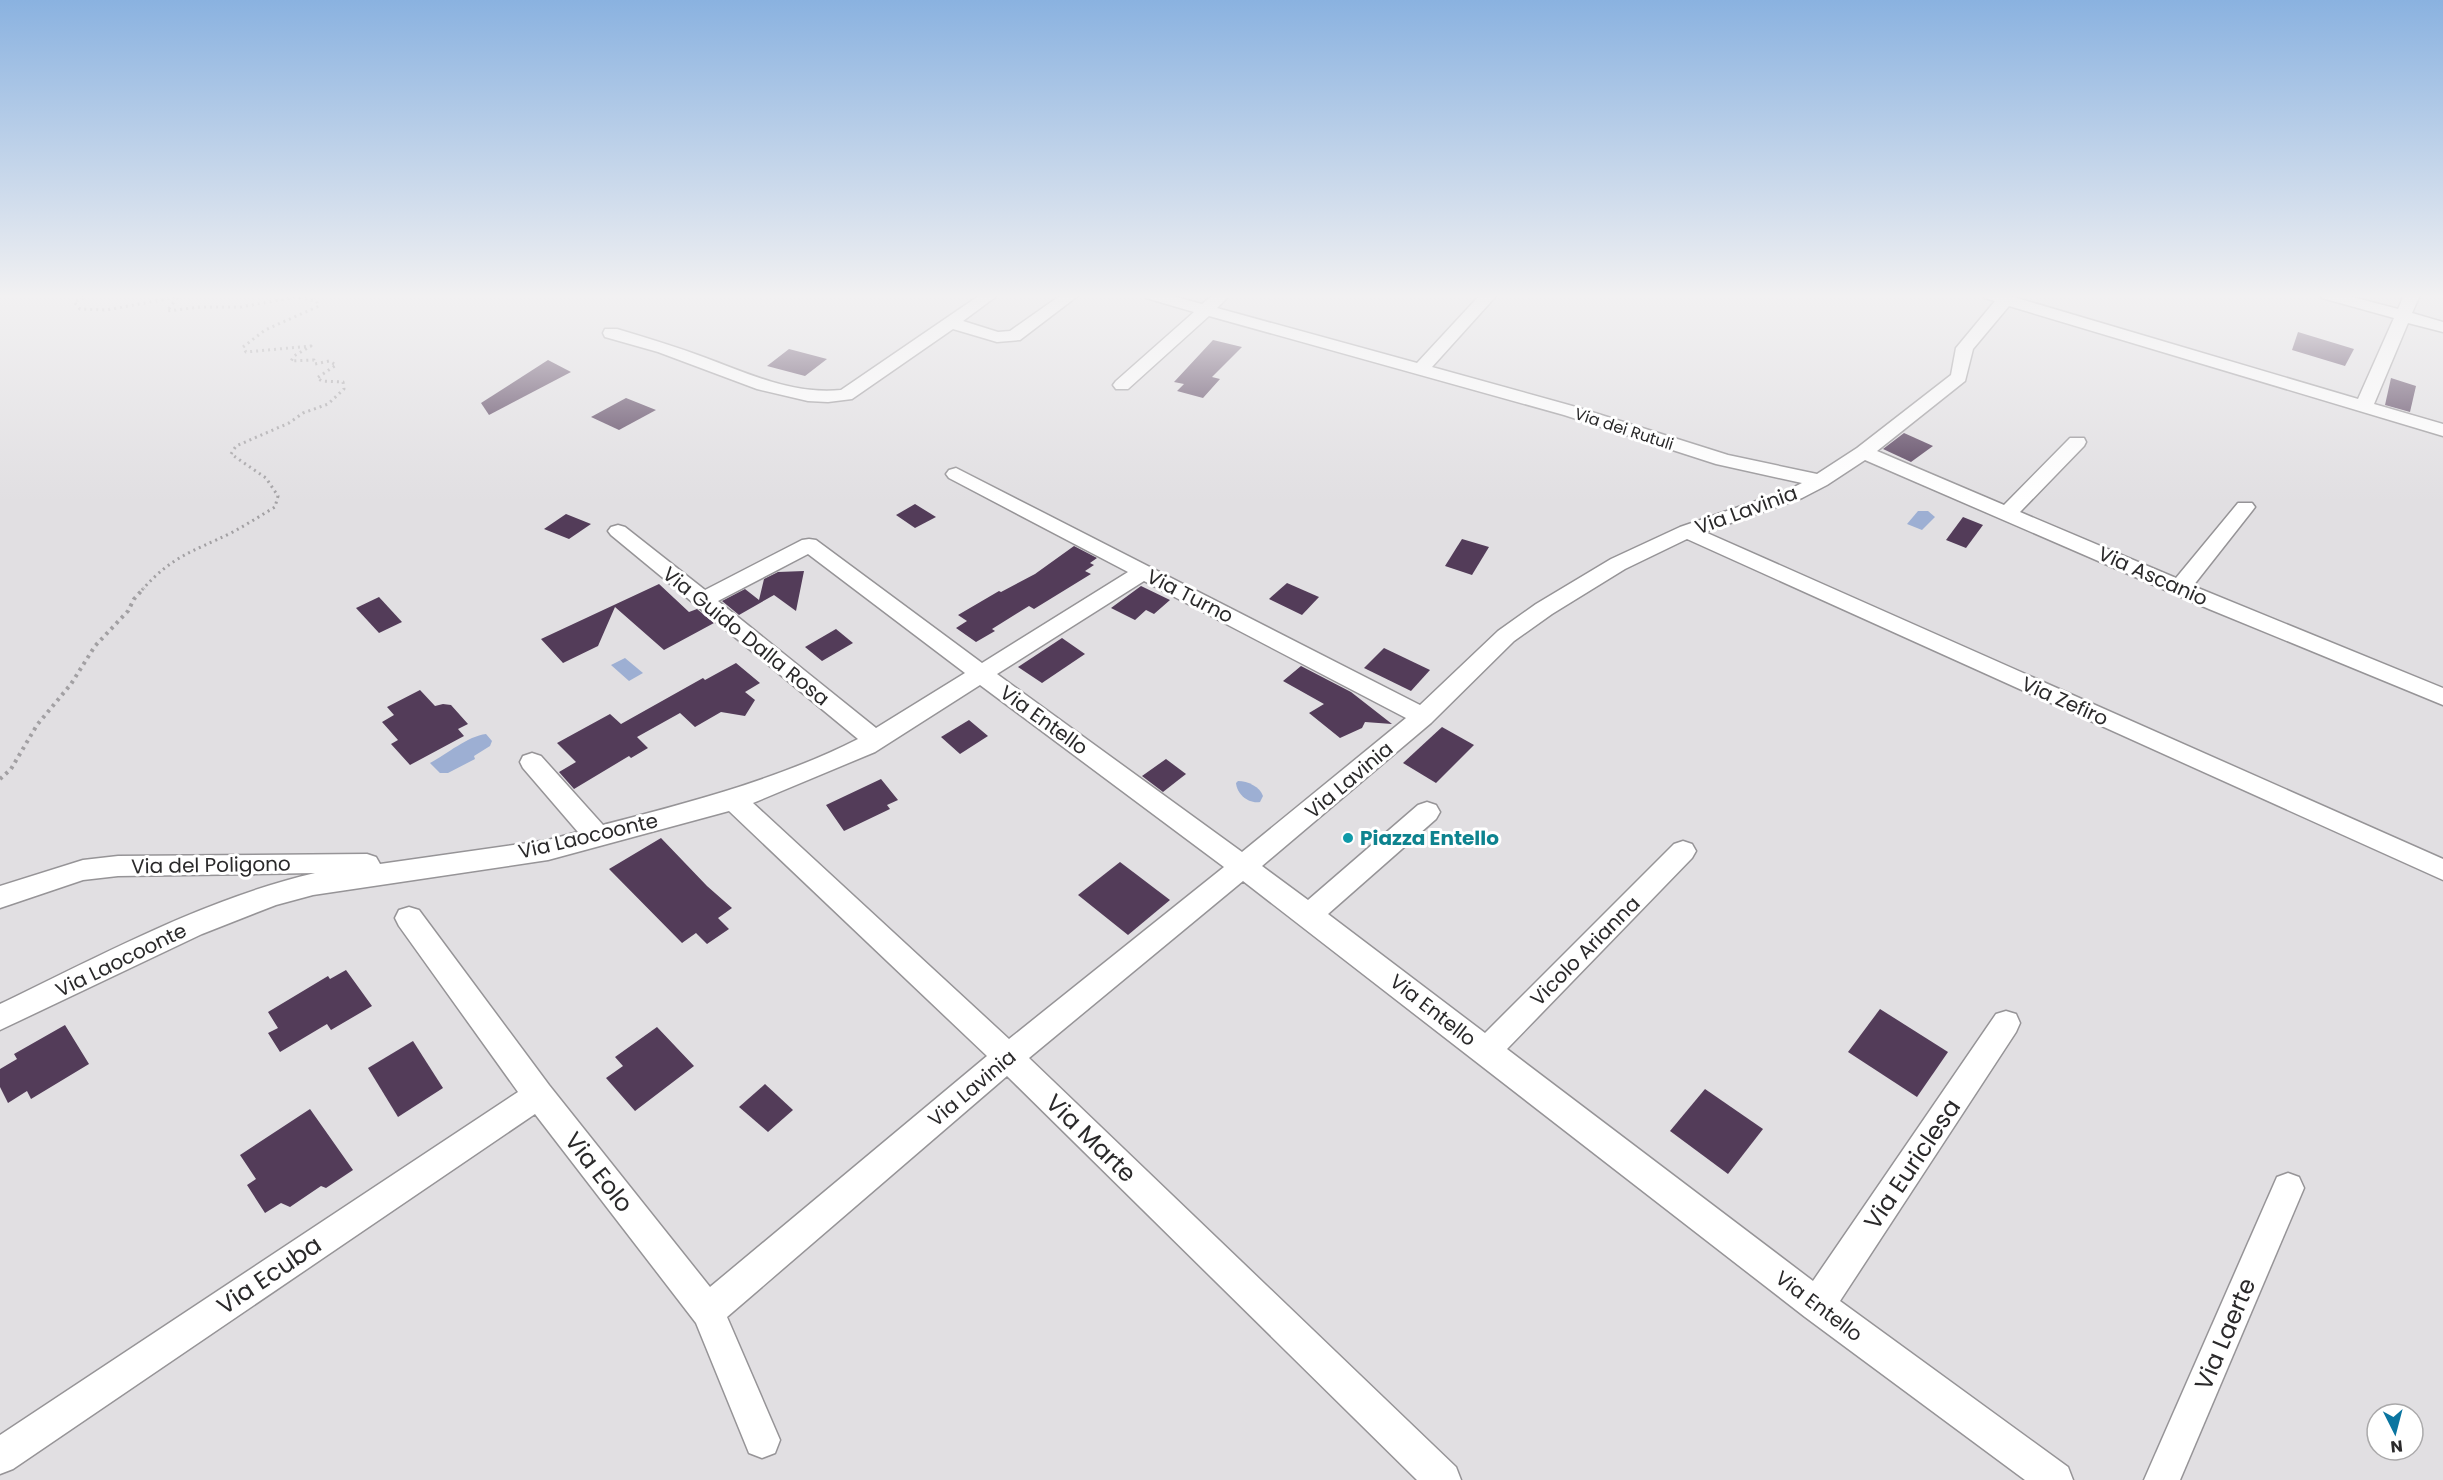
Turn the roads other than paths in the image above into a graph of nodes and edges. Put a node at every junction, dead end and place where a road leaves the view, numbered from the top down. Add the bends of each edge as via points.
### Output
1 (708, 364) edge
2 (890, 364) edge
3 (1145, 364) edge
4 (1399, 364) edge
5 (1425, 364) edge
6 (1962, 364) edge
7 (2223, 364) edge
8 (2382, 364) edge
9 (1420, 370) junction
10 (1122, 385) dead end
11 (2364, 406) junction
12 (2443, 430) edge
13 (2077, 442) dead end
14 (1864, 452) junction
15 (956, 474) dead end
16 (1820, 481) junction
17 (2245, 507) dead end
18 (2007, 513) junction
19 (618, 531) dead end
20 (1687, 531) junction
21 (1143, 572) junction
22 (2180, 588) junction
23 (703, 600) junction
24 (981, 674) junction
25 (2443, 698) edge
26 (1423, 717) junction
27 (875, 740) junction
28 (532, 762) dead end
29 (734, 800) junction
30 (1427, 812) dead end
31 (598, 837) junction
32 (1683, 851) dead end
33 (426, 866) junction
34 (1244, 866) junction
35 (2443, 870) edge
36 (0, 897) edge
37 (1309, 915) junction
38 (409, 918) dead end
39 (0, 1018) edge
40 (2006, 1023) dead end
41 (1486, 1051) junction
42 (1008, 1057) junction
43 (538, 1095) junction
44 (2288, 1188) dead end
45 (1817, 1305) junction
46 (708, 1311) junction
47 (762, 1440) dead end
48 (0, 1456) edge
49 (1443, 1480) edge
50 (2055, 1480) edge
51 (2162, 1480) edge

1 - 2 street via 764,385 832,398 846,396
3 - 10 street
4 - 9 street, Via dei Rutuli
5 - 9 street
6 - 14 street, Via Lavinia via 1959,377
7 - 11 street
8 - 11 street
9 - 16 street, Via dei Rutuli via 1570,411 1723,460
11 - 12 street
13 - 18 street
14 - 16 street, Via Lavinia
14 - 18 street, Via Ascanio
15 - 21 street, Via Turno
16 - 20 street, Via Lavinia via 1795,494
17 - 22 street
18 - 22 street, Via Ascanio
19 - 23 street, Via Guido Dalla Rosa
20 - 26 street, Via Lavinia via 1618,564 1506,636
20 - 35 street, Via Zefiro
21 - 24 street, Via Laocoonte
21 - 26 street, Via Turno
22 - 25 street, Via Ascanio
23 - 24 street, Via Entello via 809,544
23 - 27 street, Via Guido Dalla Rosa
24 - 27 street, Via Laocoonte
24 - 34 street, Via Entello
26 - 34 street, Via Lavinia
27 - 29 street, Via Laocoonte via 834,761
28 - 31 street
29 - 31 street, Via Laocoonte
29 - 42 street, Via Marte
30 - 37 street
31 - 33 street, Via Laocoonte via 548,850
32 - 41 street, Vicolo Arianna
33 - 36 street, Via del Poligono via 118,866 83,870
33 - 39 street, Via Laocoonte via 313,884 252,902 209,918
34 - 37 street, Via Entello
34 - 42 street, Via Lavinia
37 - 41 street, Via Entello
38 - 43 street, Via Eolo
40 - 45 street, Via Euriclesa
41 - 45 street, Via Entello
42 - 46 street, Via Lavinia
42 - 49 street, Via Marte
43 - 46 street, Via Eolo
43 - 48 street, Via Ecuba
44 - 51 street, Via Laerte
45 - 50 street, Via Entello
46 - 47 street, Via Eolo

